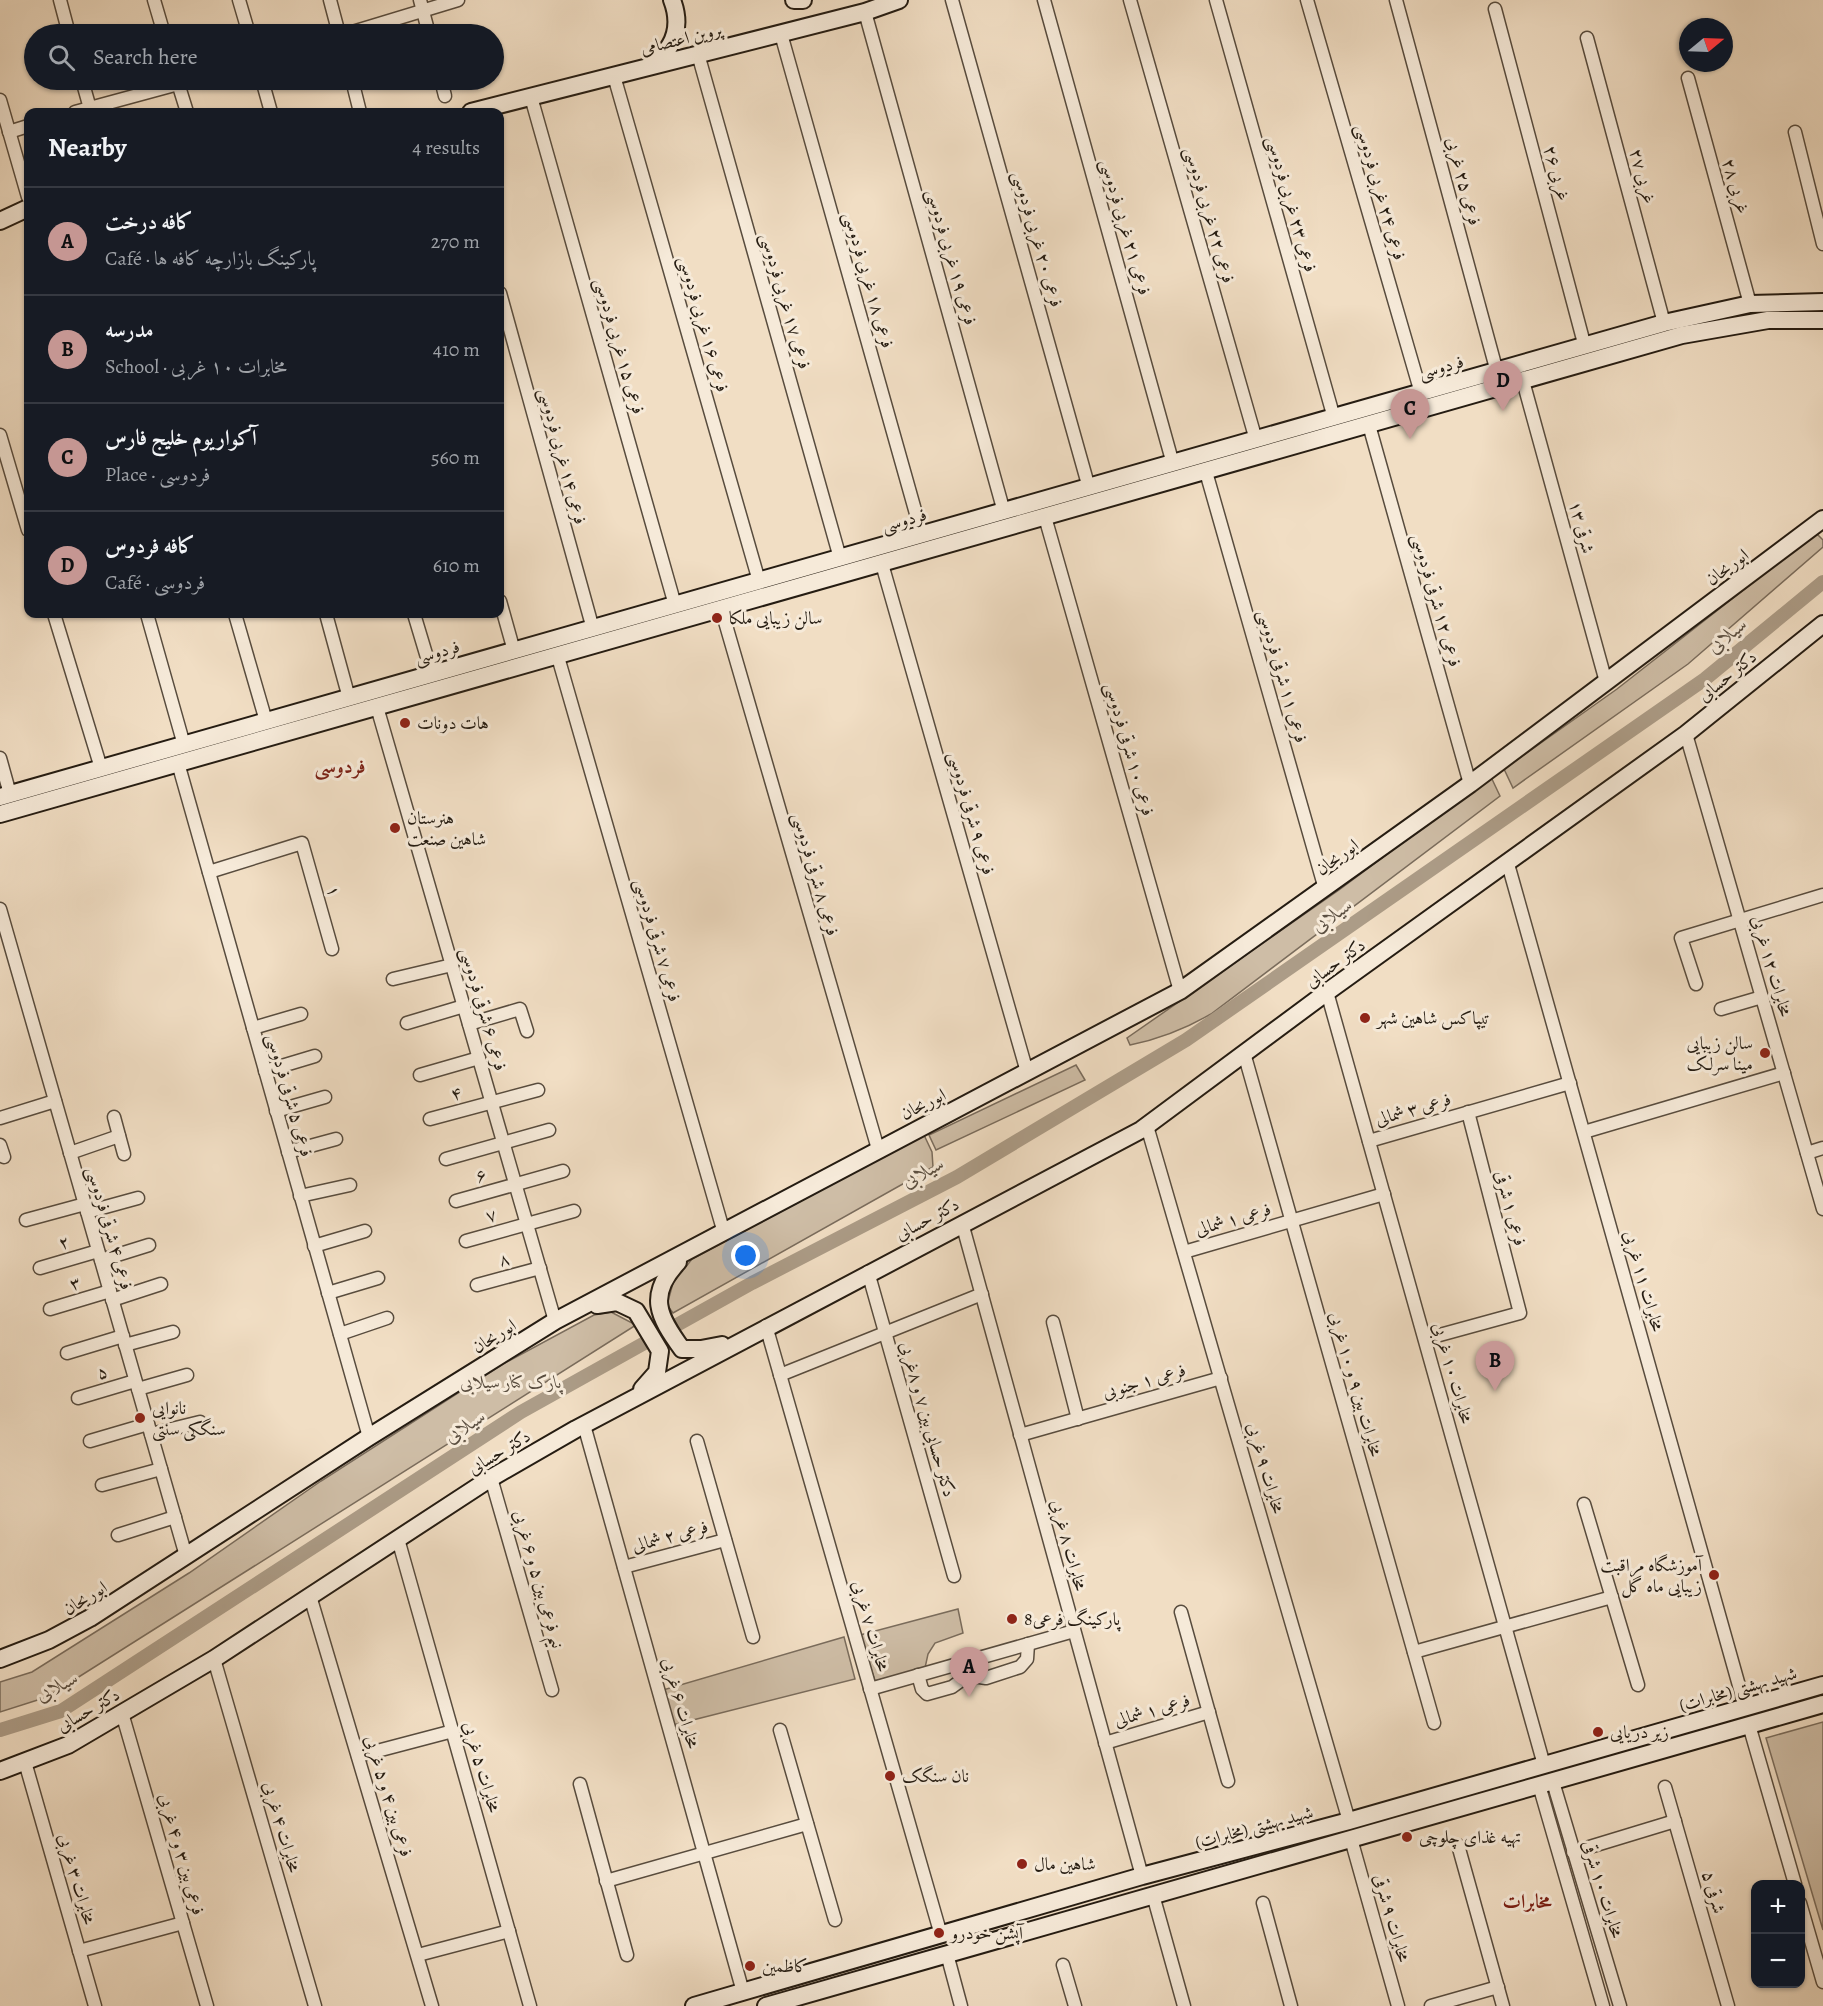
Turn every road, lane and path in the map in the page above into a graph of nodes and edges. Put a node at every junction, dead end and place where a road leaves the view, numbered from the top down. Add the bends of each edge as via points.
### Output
1 (60, 0) edge
2 (154, 0) edge
3 (239, 0) edge
4 (330, 0) edge
5 (458, 0) edge
6 (672, 0) edge
7 (794, 0) edge
8 (803, 0) edge
9 (899, 0) edge
10 (952, 0) edge
11 (1044, 0) edge
12 (1130, 0) edge
13 (1215, 0) edge
14 (1307, 0) edge
15 (1396, 0) edge
16 (422, 6) edge
17 (1495, 9) dead end
18 (865, 12) junction
19 (66, 24) edge
20 (161, 24) edge
21 (246, 24) edge
22 (336, 24) edge
23 (373, 24) edge
24 (426, 24) edge
25 (781, 34) junction
26 (1587, 38) dead end
27 (698, 54) junction
28 (646, 68) junction
29 (614, 76) junction
30 (1688, 78) dead end
31 (84, 90) edge
32 (153, 90) edge
33 (180, 90) edge
34 (265, 90) edge
35 (354, 90) edge
36 (444, 90) edge
37 (445, 96) dead end
38 (531, 97) junction
39 (0, 100) edge
40 (89, 108) edge
41 (96, 108) edge
42 (186, 108) edge
43 (270, 108) edge
44 (359, 108) edge
45 (487, 108) edge
46 (24, 127) edge
47 (9, 132) junction
48 (1795, 132) dead end
49 (24, 183) edge
50 (24, 210) edge
51 (0, 221) edge
52 (1823, 244) edge
53 (1823, 302) edge
54 (1750, 304) junction
55 (504, 306) edge
56 (1823, 320) edge
57 (1664, 323) junction
58 (1668, 339) junction
59 (1585, 347) junction
60 (1497, 372) junction
61 (1522, 381) junction
62 (1421, 393) junction
63 (1334, 418) junction
64 (1369, 425) junction
65 (0, 435) edge
66 (1256, 440) junction
67 (1173, 464) junction
68 (1206, 472) junction
69 (1143, 481) junction
70 (1089, 488) junction
71 (1004, 512) junction
72 (24, 516) edge
73 (1045, 517) junction
74 (1823, 519) edge
75 (922, 535) junction
76 (840, 558) junction
77 (882, 564) junction
78 (759, 581) junction
79 (675, 605) junction
80 (720, 609) junction
81 (504, 615) edge
82 (55, 618) edge
83 (148, 618) edge
84 (236, 618) edge
85 (327, 618) edge
86 (415, 618) edge
87 (1823, 624) edge
88 (593, 628) junction
89 (514, 651) junction
90 (558, 657) junction
91 (432, 674) junction
92 (1606, 682) junction
93 (349, 698) junction
94 (377, 707) junction
95 (266, 721) junction
96 (1686, 734) junction
97 (184, 745) junction
98 (0, 758) edge
99 (177, 764) junction
100 (101, 768) junction
101 (1470, 784) junction
102 (61, 788) junction
103 (5, 795) edge
104 (0, 814) edge
105 (1508, 864) junction
106 (208, 872) junction
107 (1325, 889) junction
108 (1823, 895) edge
109 (0, 909) edge
110 (1740, 920) junction
111 (332, 949) dead end
112 (452, 965) junction
113 (393, 979) dead end
114 (1696, 984) dead end
115 (1180, 991) junction
116 (1327, 992) junction
117 (1762, 997) junction
118 (464, 1006) junction
119 (1721, 1009) dead end
120 (301, 1014) dead end
121 (407, 1023) dead end
122 (469, 1024) junction
123 (253, 1028) junction
124 (527, 1031) dead end
125 (1244, 1053) junction
126 (315, 1056) dead end
127 (479, 1058) junction
128 (265, 1071) junction
129 (1027, 1072) junction
130 (1784, 1073) junction
131 (420, 1075) dead end
132 (1570, 1083) junction
133 (538, 1090) dead end
134 (325, 1097) dead end
135 (55, 1101) junction
136 (492, 1103) junction
137 (276, 1111) junction
138 (1467, 1112) junction
139 (114, 1117) dead end
140 (0, 1118) edge
141 (430, 1119) dead end
142 (1147, 1126) junction
143 (549, 1130) dead end
144 (1584, 1132) junction
145 (119, 1136) junction
146 (336, 1139) dead end
147 (1369, 1141) junction
148 (504, 1142) junction
149 (1823, 1148) edge
150 (878, 1149) junction
151 (288, 1152) junction
152 (70, 1153) junction
153 (1807, 1153) junction
154 (124, 1155) dead end
155 (447, 1159) dead end
156 (563, 1171) dead end
157 (516, 1184) junction
158 (350, 1185) dead end
159 (1384, 1194) junction
160 (300, 1196) junction
161 (138, 1198) dead end
162 (456, 1201) dead end
163 (86, 1208) junction
164 (1823, 1209) edge
165 (574, 1211) dead end
166 (26, 1220) dead end
167 (1292, 1221) junction
168 (527, 1223) junction
169 (962, 1223) junction
170 (365, 1231) dead end
171 (724, 1233) junction
172 (466, 1241) dead end
173 (149, 1245) dead end
174 (314, 1246) junction
175 (1184, 1252) junction
176 (686, 1253) junction
177 (100, 1255) junction
178 (40, 1268) dead end
179 (540, 1268) junction
180 (868, 1272) junction
181 (378, 1278) dead end
182 (161, 1284) dead end
183 (477, 1285) dead end
184 (328, 1293) junction
185 (982, 1294) junction
186 (111, 1296) junction
187 (581, 1308) junction
188 (50, 1309) dead end
189 (387, 1318) dead end
190 (555, 1321) junction
191 (1053, 1322) dead end
192 (766, 1326) junction
193 (173, 1332) dead end
194 (885, 1332) junction
195 (339, 1334) junction
196 (1425, 1339) junction
197 (124, 1341) junction
198 (738, 1341) junction
199 (67, 1353) dead end
200 (187, 1375) dead end
201 (780, 1375) junction
202 (1221, 1378) junction
203 (137, 1385) junction
204 (78, 1398) dead end
205 (631, 1401) junction
206 (1078, 1419) junction
207 (200, 1422) dead end
208 (584, 1425) junction
209 (149, 1429) junction
210 (1020, 1435) junction
211 (369, 1437) junction
212 (90, 1441) dead end
213 (697, 1441) dead end
214 (161, 1470) junction
215 (491, 1478) junction
216 (102, 1485) dead end
217 (1584, 1504) dead end
218 (175, 1517) junction
219 (118, 1535) dead end
220 (398, 1539) junction
221 (725, 1540) junction
222 (186, 1556) junction
223 (624, 1567) junction
224 (954, 1576) dead end
225 (310, 1596) junction
226 (1612, 1598) junction
227 (1181, 1612) dead end
228 (1506, 1627) junction
229 (1074, 1631) junction
230 (753, 1637) dead end
231 (1028, 1644) junction
232 (1414, 1652) junction
233 (0, 1659) edge
234 (214, 1659) junction
235 (918, 1675) junction
236 (1638, 1685) dead end
237 (1823, 1685) edge
238 (870, 1689) junction
239 (552, 1690) dead end
240 (1823, 1704) edge
241 (1745, 1707) junction
242 (1209, 1712) junction
243 (122, 1713) junction
244 (1434, 1724) dead end
245 (1749, 1725) junction
246 (780, 1730) dead end
247 (453, 1731) junction
248 (1105, 1743) junction
249 (358, 1756) junction
250 (25, 1762) junction
251 (1544, 1765) junction
252 (0, 1771) edge
253 (1228, 1781) dead end
254 (1546, 1783) junction
255 (580, 1784) dead end
256 (1665, 1787) dead end
257 (1386, 1811) junction
258 (1349, 1821) junction
259 (1675, 1821) junction
260 (807, 1824) junction
261 (1387, 1828) junction
262 (1314, 1831) junction
263 (1351, 1839) junction
264 (1458, 1845) dead end
265 (1317, 1848) junction
266 (1573, 1852) junction
267 (704, 1853) junction
268 (1142, 1876) junction
269 (1794, 1880) edge
270 (606, 1881) junction
271 (1153, 1895) junction
272 (1263, 1903) dead end
273 (835, 1920) dead end
274 (1805, 1920) edge
275 (183, 1923) junction
276 (509, 1931) junction
277 (941, 1935) junction
278 (79, 1951) junction
279 (418, 1954) junction
280 (947, 1954) junction
281 (627, 1955) dead end
282 (1063, 1965) dead end
283 (1823, 1982) edge
284 (1498, 1986) junction
285 (743, 1992) junction
286 (94, 2006) edge
287 (207, 2006) edge
288 (315, 2006) edge
289 (432, 2006) edge
290 (530, 2006) edge
291 (694, 2006) edge
292 (766, 2006) edge
293 (962, 2006) edge
294 (1075, 2006) edge
295 (1184, 2006) edge
296 (1291, 2006) edge
297 (1398, 2006) edge
298 (1431, 2006) edge
299 (1503, 2006) edge
300 (1603, 2006) edge
301 (1620, 2006) edge
302 (1728, 2006) edge

1 - 19 street
2 - 20 street
3 - 21 street
4 - 22 street
5 - 16 street
6 - 28 main road via 677,26 673,41 665,55
7 - 8 main road
9 - 18 main road, پروین اعتصامی
10 - 70 street, فرعی ۲۰ غربی فردوسی
11 - 67 street, فرعی ۲۱ غربی فردوسی
12 - 66 street, فرعی ۲۲ غربی فردوسی
13 - 63 street, فرعی ۲۳ غربی فردوسی
14 - 62 street, فرعی ۲۴ غربی فردوسی
15 - 60 street, فرعی ۲۵ غربی
16 - 23 street
16 - 24 street
17 - 59 street, ۲۶ غربی
18 - 25 main road, پروین اعتصامی
18 - 71 street, فرعی ۱۹ غربی فردوسی
25 - 27 main road, پروین اعتصامی
25 - 75 street, فرعی ۱۸ غربی فردوسی
26 - 57 street, ۲۷ غربی
27 - 28 main road, پروین اعتصامی
27 - 76 street, فرعی ۱۷ غربی فردوسی
28 - 29 main road, پروین اعتصامی
29 - 38 main road, پروین اعتصامی
29 - 78 street, فرعی ۱۶ غربی فردوسی
30 - 54 street, ۲۸ غربی
31 - 40 street
32 - 41 street
33 - 42 street
34 - 43 street
35 - 44 street
36 - 37 street
38 - 45 main road, پروین اعتصامی
38 - 79 street, فرعی ۱۵ غربی فردوسی
39 - 47 street
46 - 47 street
47 - 49 street
48 - 52 street
50 - 51 main road
53 - 54 main road, فردوسی
54 - 57 main road, فردوسی
55 - 88 street, فرعی ۱۴ غربی فردوسی
56 - 58 main road, فردوسی via 1768,320
57 - 58 main road
57 - 59 main road, فردوسی
58 - 61 main road, فردوسی
59 - 60 main road, فردوسی
60 - 62 main road, فردوسی
61 - 64 main road, فردوسی
61 - 92 street, ۱۳ شرقی
62 - 63 main road, فردوسی
63 - 66 main road, فردوسی
64 - 68 main road, فردوسی
64 - 101 street, فرعی ۱۲ شرقی فردوسی
65 - 72 street
66 - 67 main road, فردوسی
67 - 69 main road, فردوسی
68 - 69 main road, فردوسی
68 - 107 street, فرعی ۱۱ شرقی فردوسی
69 - 70 main road, فردوسی
69 - 73 main road, فردوسی
70 - 71 main road, فردوسی
71 - 75 main road, فردوسی
73 - 77 main road, فردوسی
73 - 115 street, فرعی ۱۰ شرقی فردوسی
74 - 92 main road, ابوریحان
75 - 76 main road, فردوسی
76 - 78 main road, فردوسی
77 - 80 main road, فردوسی
77 - 129 street, فرعی ۹ شرقی فردوسی
78 - 79 main road, فردوسی
79 - 88 main road, فردوسی
80 - 90 main road, فردوسی
80 - 150 street, فرعی ۸ شرقی فردوسی
81 - 89 street
82 - 100 street
83 - 97 street
84 - 95 street
85 - 93 street
86 - 91 street
87 - 96 main road, دکتر حسابی
88 - 89 main road, فردوسی
89 - 91 main road, فردوسی
90 - 94 main road, فردوسی
90 - 171 street, فرعی ۷ شرقی فردوسی
91 - 93 main road, فردوسی
92 - 101 main road, ابوریحان
93 - 95 main road, فردوسی
94 - 99 main road, فردوسی
94 - 112 street, فرعی ۶ شرقی فردوسی
95 - 97 main road, فردوسی
96 - 105 main road, دکتر حسابی
96 - 110 street, مخابرات ۱۲ غربی
97 - 100 main road, فردوسی
98 - 103 street
99 - 102 main road, فردوسی
99 - 106 street, فرعی ۵ شرقی فردوسی
100 - 102 main road, فردوسی
101 - 107 main road, ابوریحان
102 - 103 main road, فردوسی
102 - 104 main road, فردوسی
105 - 116 main road, دکتر حسابی
105 - 132 street, مخابرات ۱۱ غربی
106 - 111 street, ۱ via 302,843
106 - 123 street, فرعی ۵ شرقی فردوسی
107 - 115 main road, ابوریحان
108 - 110 street
109 - 135 street, فرعی ۴ شرقی فردوسی
110 - 114 street via 1682,938
110 - 117 street, مخابرات ۱۲ غربی
112 - 113 street
112 - 118 street, فرعی ۶ شرقی فردوسی
115 - 129 main road, ابوریحان
116 - 125 main road, دکتر حسابی
116 - 147 street, مخابرات ۱۰ غربی
117 - 119 street
117 - 130 street, مخابرات ۱۲ غربی
118 - 121 street
118 - 122 street, فرعی ۶ شرقی فردوسی
120 - 123 street
122 - 124 street via 520,1009
122 - 127 street, فرعی ۶ شرقی فردوسی
123 - 128 street, فرعی ۵ شرقی فردوسی
125 - 142 main road, دکتر حسابی
125 - 167 street, مخابرات بین ۹ و ۱۰ غربی
126 - 128 street
127 - 131 street
127 - 136 street, فرعی ۶ شرقی فردوسی
128 - 137 street, فرعی ۵ شرقی فردوسی
129 - 150 main road, ابوریحان
130 - 144 street
130 - 153 street, مخابرات ۱۲ غربی
132 - 138 street
132 - 144 street, مخابرات ۱۱ غربی
133 - 136 street
134 - 137 street
135 - 140 street
135 - 152 street, فرعی ۴ شرقی فردوسی
136 - 141 street, ۴
136 - 148 street, فرعی ۶ شرقی فردوسی
137 - 151 street, فرعی ۵ شرقی فردوسی
138 - 147 street, فرعی ۳ شمالی
138 - 196 street, فرعی ۱ شرقی via 1520,1313
139 - 145 street
142 - 169 main road, دکتر حسابی
142 - 175 street, مخابرات ۹ غربی
143 - 148 street
144 - 241 street, مخابرات ۱۱ غربی
145 - 152 street
145 - 154 street
146 - 151 street
147 - 159 street, مخابرات ۱۰ غربی
148 - 155 street
148 - 157 street, فرعی ۶ شرقی فردوسی
149 - 153 street
150 - 171 main road, ابوریحان
151 - 160 street, فرعی ۵ شرقی فردوسی
152 - 163 street, فرعی ۴ شرقی فردوسی
153 - 164 street, مخابرات ۱۲ غربی
156 - 157 street
157 - 162 street, ۶
157 - 168 street, فرعی ۶ شرقی فردوسی
158 - 160 street
159 - 167 street, فرعی ۱ شمالی
159 - 196 street, مخابرات ۱۰ غربی
160 - 174 street, فرعی ۵ شرقی فردوسی
161 - 163 street
163 - 166 street
163 - 177 street, فرعی ۴ شرقی فردوسی
165 - 168 street
167 - 175 street, فرعی ۱ شمالی
167 - 232 street, مخابرات بین ۹ و ۱۰ غربی
168 - 172 street, ۷
168 - 179 street, فرعی ۶ شرقی فردوسی
169 - 180 main road, دکتر حسابی
169 - 185 street, مخابرات ۸ غربی
170 - 174 street
171 - 176 main road, ابوریحان
173 - 177 street, ۲
174 - 184 street, فرعی ۵ شرقی فردوسی
175 - 202 street, مخابرات ۹ غربی
176 - 187 main road, ابوریحان
176 - 198 main road via 663,1277 658,1293 659,1304 682,1349
177 - 178 street, ۲
177 - 186 street, فرعی ۴ شرقی فردوسی
179 - 183 street, ۸
179 - 190 street, فرعی ۶ شرقی فردوسی
180 - 192 main road, دکتر حسابی
180 - 194 street, دکتر حسابی بین ۷ و ۸غربی
181 - 184 street
182 - 186 street, ۳
184 - 195 street, فرعی ۵ شرقی فردوسی
185 - 194 street
185 - 210 street, مخابرات ۸ غربی
186 - 188 street, ۳
186 - 197 street, فرعی ۴ شرقی فردوسی
187 - 190 main road, ابوریحان
187 - 205 main road via 617,1302 638,1313 660,1351 652,1378
189 - 195 street
190 - 211 main road, ابوریحان
191 - 206 street
192 - 198 main road, دکتر حسابی
192 - 201 street, مخابرات ۷ غربی
193 - 197 street
194 - 201 street
194 - 224 street, دکتر حسابی بین ۷ و ۸غربی
195 - 211 street, فرعی ۵ شرقی فردوسی
196 - 228 street, مخابرات ۱۰ غربی
197 - 199 street
197 - 203 street, فرعی ۴ شرقی فردوسی
198 - 205 main road, دکتر حسابی
200 - 203 street, ۵
201 - 238 street, مخابرات ۷ غربی
202 - 206 street, فرعی ۱ جنوبی
202 - 258 street, مخابرات ۹ غربی
203 - 204 street, ۵
203 - 209 street, فرعی ۴ شرقی فردوسی
205 - 208 main road, دکتر حسابی
206 - 210 street
207 - 209 street
208 - 215 main road, دکتر حسابی
208 - 223 street, مخابرات ۶ غربی
209 - 212 street
209 - 214 street, فرعی ۴ شرقی فردوسی
210 - 229 street, مخابرات ۸ غربی
211 - 222 main road, ابوریحان
213 - 221 street
214 - 216 street
214 - 218 street, فرعی ۴ شرقی فردوسی
215 - 220 main road, دکتر حسابی
215 - 239 street, نیم فرعی بین ۵ و ۶ غربی
217 - 226 street
218 - 219 street
218 - 222 street, فرعی ۴ شرقی فردوسی
220 - 225 main road, دکتر حسابی
220 - 247 street, مخابرات ۵ غربی
221 - 223 street, فرعی ۲ شمالی
221 - 230 street
222 - 233 main road, ابوریحان via 70,1630
223 - 267 street, مخابرات ۶ غربی
225 - 234 main road, دکتر حسابی
225 - 249 street, فرعی بین ۴ و ۵ غربی
226 - 228 street
226 - 236 street
227 - 242 street
228 - 232 street
228 - 251 street, مخابرات ۱۰ غربی
229 - 231 street
229 - 248 street, مخابرات ۸ غربی
231 - 235 street
231 - 235 street via 1027,1659 1020,1667 986,1678 973,1676 927,1694
232 - 244 street, مخابرات بین ۹ و ۱۰ غربی
234 - 243 main road, دکتر حسابی
234 - 288 street, مخابرات ۴ غربی
235 - 238 street
237 - 241 main road, شهید بهشتی (مخابرات)
238 - 277 street, مخابرات ۷ غربی
240 - 245 main road, شهید بهشتی (مخابرات)
241 - 251 main road, شهید بهشتی (مخابرات)
242 - 248 street, فرعی ۱ شمالی
242 - 253 street
243 - 250 main road, دکتر حسابی via 68,1745
243 - 275 street, فرعی بین ۳ و ۴ غربی
245 - 254 main road, شهید بهشتی (مخابرات)
245 - 269 street
246 - 260 street
247 - 249 street
247 - 276 street, مخابرات ۵ غربی
248 - 268 street, مخابرات ۸ غربی
249 - 279 street, فرعی بین ۴ و ۵ غربی
250 - 252 main road, دکتر حسابی
250 - 278 street, مخابرات ۳ غربی
251 - 257 main road, شهید بهشتی (مخابرات)
254 - 261 main road, شهید بهشتی (مخابرات)
254 - 266 street, مخابرات ۱۰ شرقی
254 - 300 street, مخابرات ۱۰ شرقی
255 - 270 street
256 - 259 street, شرقی ۵
257 - 258 main road, شهید بهشتی (مخابرات)
257 - 261 main road
258 - 262 main road, شهید بهشتی (مخابرات)
259 - 266 street
259 - 302 street, شرقی ۵
260 - 267 street
260 - 273 street
261 - 263 main road, شهید بهشتی (مخابرات)
262 - 265 main road
262 - 268 main road, شهید بهشتی (مخابرات)
263 - 265 main road, شهید بهشتی (مخابرات)
263 - 297 street, مخابرات ۹ شرقی
264 - 284 street
265 - 271 main road, شهید بهشتی (مخابرات)
266 - 301 street, مخابرات ۱۰ شرقی
267 - 270 street
267 - 285 street, مخابرات ۶ غربی
268 - 277 main road, شهید بهشتی (مخابرات)
270 - 281 street
271 - 280 main road, شهید بهشتی (مخابرات)
271 - 295 street
272 - 296 street
274 - 283 street
275 - 278 street
275 - 287 street, فرعی بین ۳ و ۴ غربی
276 - 279 street
276 - 290 street, مخابرات ۵ غربی
277 - 285 main road, شهید بهشتی (مخابرات)
278 - 286 street, مخابرات ۳ غربی
279 - 289 street, فرعی بین ۴ و ۵ غربی
280 - 292 main road, شهید بهشتی (مخابرات)
280 - 293 street
282 - 294 street
284 - 298 street
284 - 299 street
285 - 291 main road, شهید بهشتی (مخابرات)

